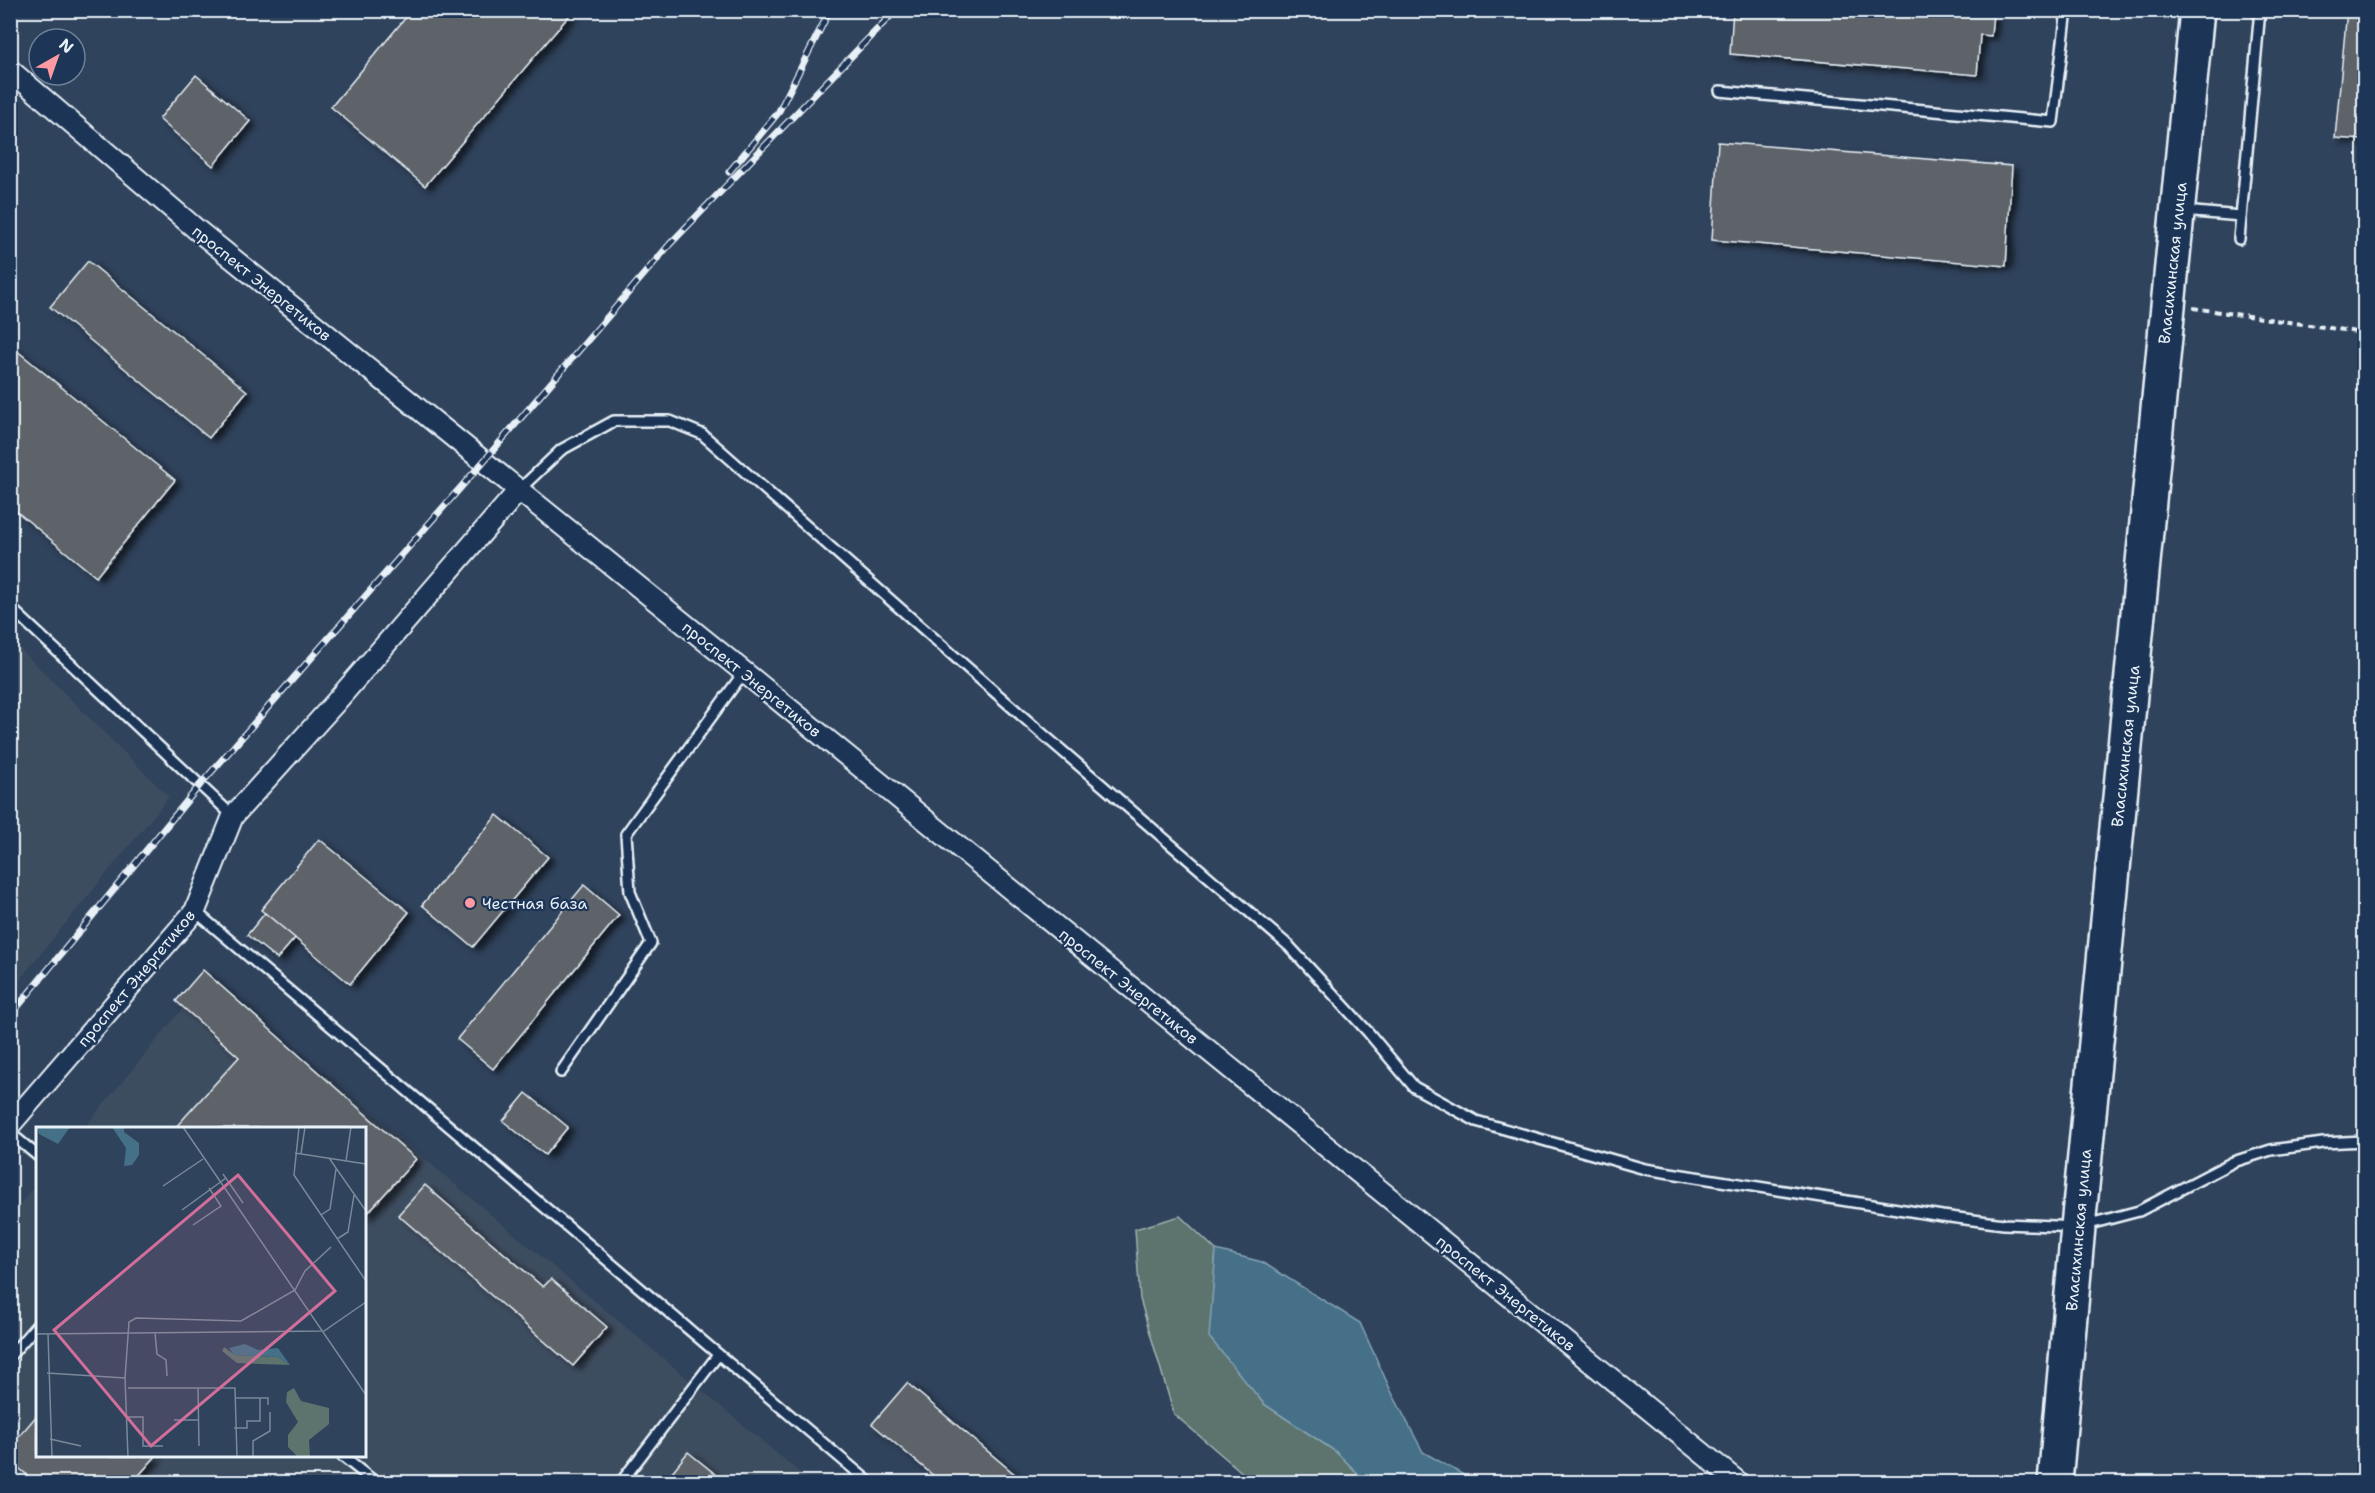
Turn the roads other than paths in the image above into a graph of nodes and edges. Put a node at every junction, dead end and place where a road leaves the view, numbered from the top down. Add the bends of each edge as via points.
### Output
1 (2067, 10) edge
2 (2197, 10) edge
3 (2260, 10) edge
4 (10, 70) edge
5 (1720, 91) dead end
6 (2177, 211) junction
7 (2241, 216) junction
8 (2239, 239) dead end
9 (519, 490) junction
10 (10, 607) edge
11 (744, 672) junction
12 (233, 816) junction
13 (195, 910) junction
14 (561, 1072) dead end
15 (10, 1125) edge
16 (10, 1133) edge
17 (2364, 1141) edge
18 (36, 1154) edge
19 (2078, 1227) junction
20 (36, 1326) edge
21 (718, 1355) junction
22 (10, 1356) edge
23 (344, 1457) edge
24 (375, 1482) edge
25 (621, 1482) edge
26 (868, 1482) edge
27 (1738, 1482) edge
28 (2055, 1482) edge

1 - 5 lane via 2053,122
2 - 6 highway, Власихинская улица
3 - 7 lane
4 - 9 street, проспект Энергетиков via 196,230
6 - 7 lane
6 - 19 highway, Власихинская улица
7 - 8 lane
9 - 11 street, проспект Энергетиков
9 - 12 street, проспект Энергетиков
9 - 19 lane via 561,450 614,421 670,421 702,434 1289,946 1414,1088 1476,1121 1645,1168 1942,1216
10 - 12 lane
11 - 14 lane via 626,834 630,892 651,943
11 - 27 street, проспект Энергетиков
12 - 13 street, проспект Энергетиков
13 - 15 street, проспект Энергетиков
13 - 21 lane
16 - 18 lane
17 - 19 lane via 2271,1150 2233,1162 2139,1211
19 - 28 highway, Власихинская улица
20 - 22 lane
21 - 25 lane
21 - 26 lane
23 - 24 lane

